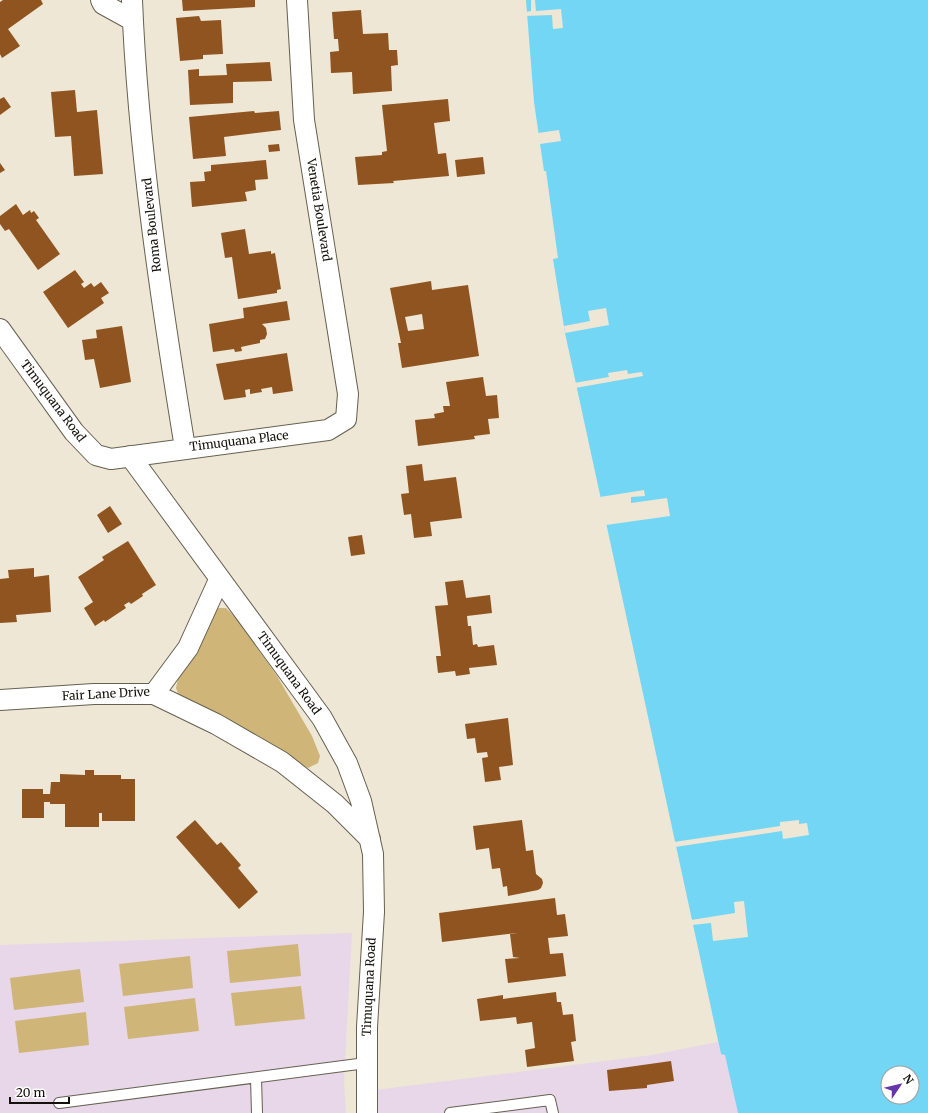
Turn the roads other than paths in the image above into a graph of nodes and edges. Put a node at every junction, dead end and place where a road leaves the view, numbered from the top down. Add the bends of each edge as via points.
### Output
1 (101, 0) edge
2 (132, 0) edge
3 (297, 0) edge
4 (132, 20) junction
5 (0, 329) edge
6 (346, 419) joint
7 (185, 448) junction
8 (130, 456) junction
9 (219, 580) junction
10 (154, 694) junction
11 (0, 700) edge
12 (370, 839) junction
13 (366, 1064) junction
14 (256, 1078) junction
15 (59, 1103) dead end
16 (257, 1113) edge
17 (367, 1113) edge
18 (450, 1113) edge
19 (553, 1113) edge

1 - 4 street via 103,4
2 - 4 street, Roma Boulevard
3 - 6 street, Venetia Boulevard via 304,120 348,394
4 - 7 street, Roma Boulevard via 158,278
5 - 8 street, Timuquana Road via 74,432 96,455 111,459
6 - 7 street, Timuquana Place via 328,430
7 - 8 street, Timuquana Place
8 - 9 street, Timuquana Road
9 - 10 street, Fair Lane Drive via 188,648
9 - 12 street, Timuquana Road via 322,718 347,763 361,801
10 - 11 street, Fair Lane Drive via 94,694
10 - 12 street via 216,724 282,762 335,804
12 - 13 street, Timuquana Road via 373,854 374,912
13 - 14 lane
13 - 17 street, Timuquana Road
14 - 15 lane
14 - 16 lane
18 - 19 lane via 550,1100

